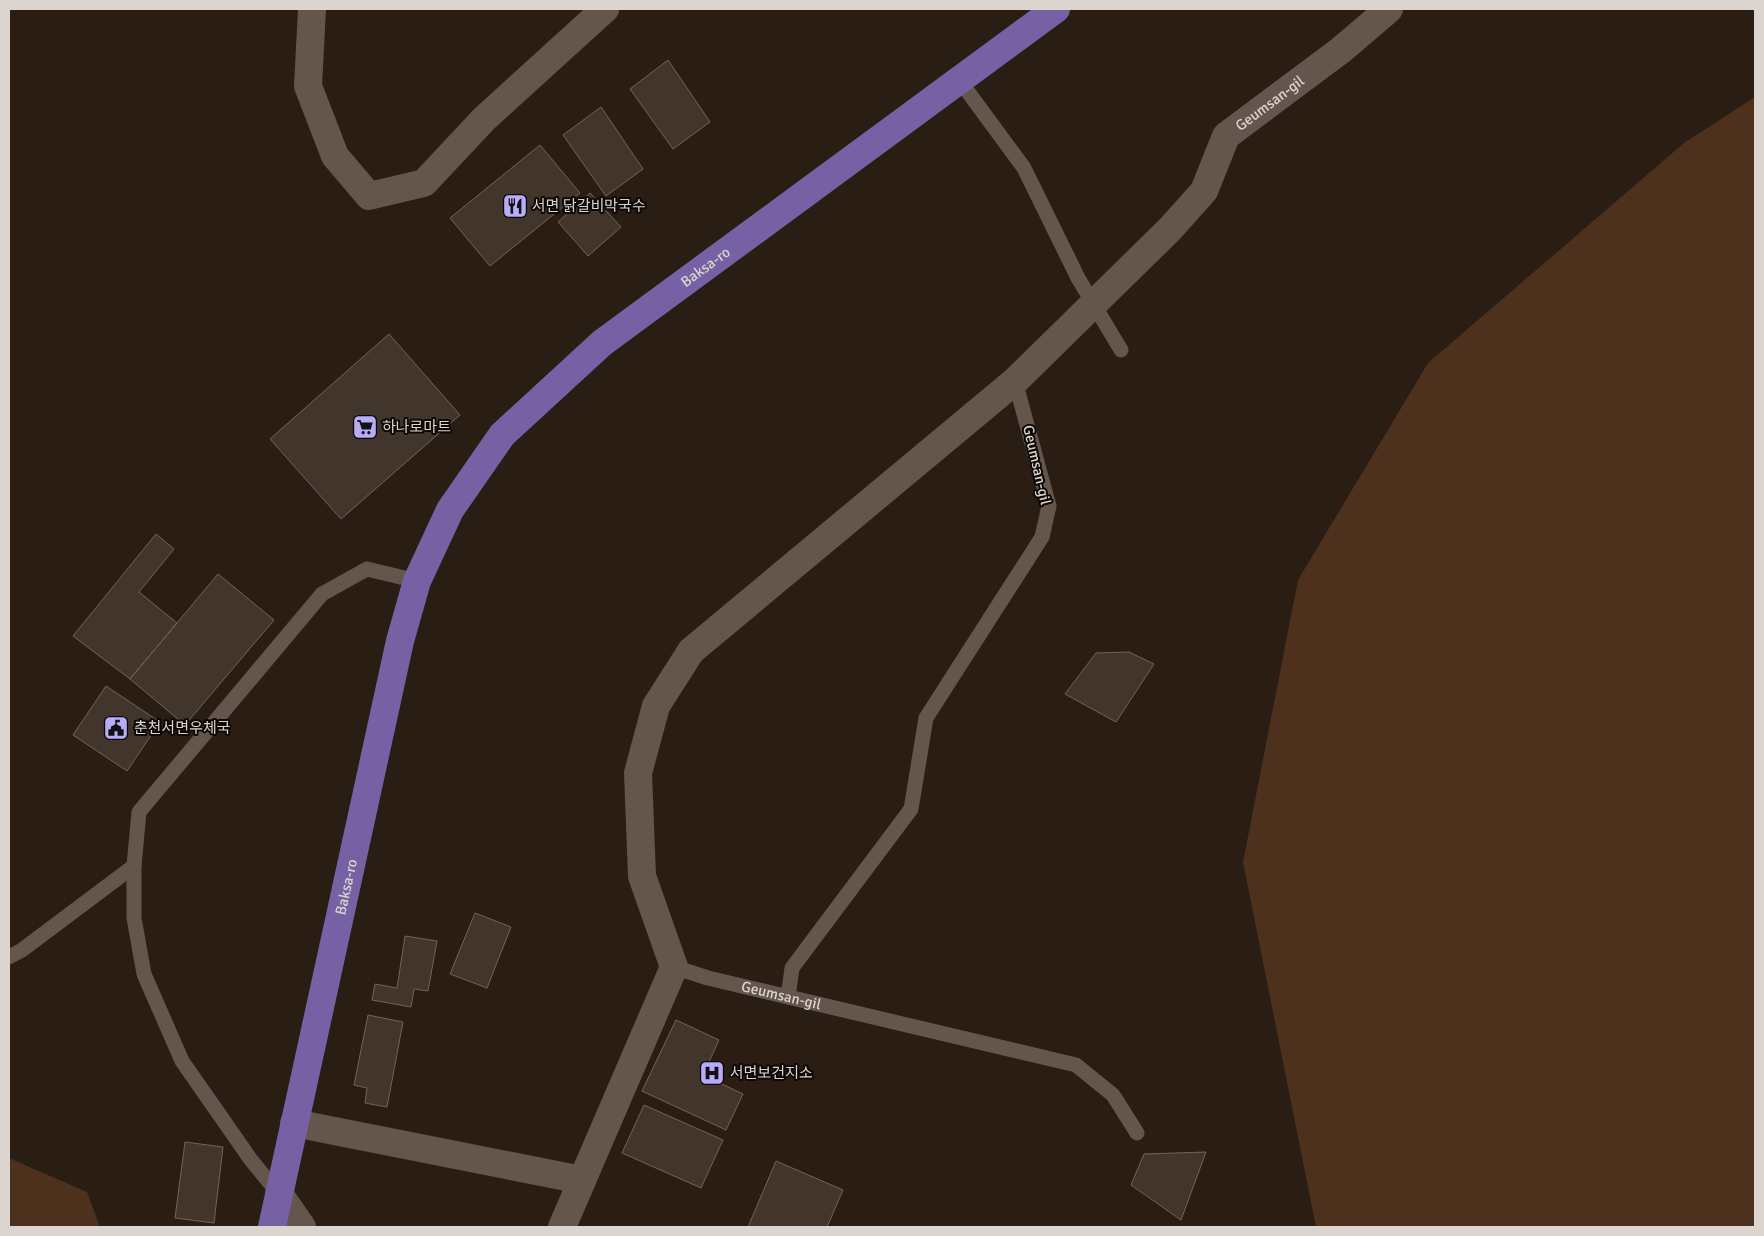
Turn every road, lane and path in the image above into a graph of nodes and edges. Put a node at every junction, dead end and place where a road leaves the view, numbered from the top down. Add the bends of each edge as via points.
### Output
1 (312, 9) edge
2 (605, 9) edge
3 (1056, 9) edge
4 (1389, 9) edge
5 (960, 81) junction
6 (1094, 302) junction
7 (1121, 350) dead end
8 (1015, 381) junction
9 (417, 581) junction
10 (134, 866) junction
11 (9, 957) edge
12 (674, 967) junction
13 (788, 997) junction
14 (294, 1123) junction
15 (1137, 1133) dead end
16 (582, 1180) junction
17 (279, 1194) junction
18 (272, 1227) edge
19 (302, 1227) edge
20 (562, 1227) edge

1 - 2 street via 308,86 335,156 369,196 424,183 484,119
3 - 5 main road, Baksa-ro
4 - 6 street, Geumsan-gil via 1341,50 1226,136 1204,190 1170,229
5 - 6 lane via 1024,168 1078,278
5 - 9 main road, Baksa-ro via 595,350 502,436 450,510
6 - 7 lane
6 - 8 street, Geumsan-gil
8 - 12 street via 691,651 656,706 638,773 642,876
8 - 13 lane, Geumsan-gil via 1049,506 1042,537 926,718 911,809 792,968
9 - 10 lane via 366,569 322,594 139,812
9 - 14 main road, Baksa-ro via 398,650
10 - 11 lane
10 - 17 lane via 134,918 144,974 182,1061 251,1160
12 - 13 lane, Geumsan-gil
12 - 16 street
13 - 15 lane, Geumsan-gil via 1076,1065 1113,1095
14 - 16 street
14 - 17 main road, Baksa-ro
16 - 20 street
17 - 18 main road, Baksa-ro
17 - 19 street

